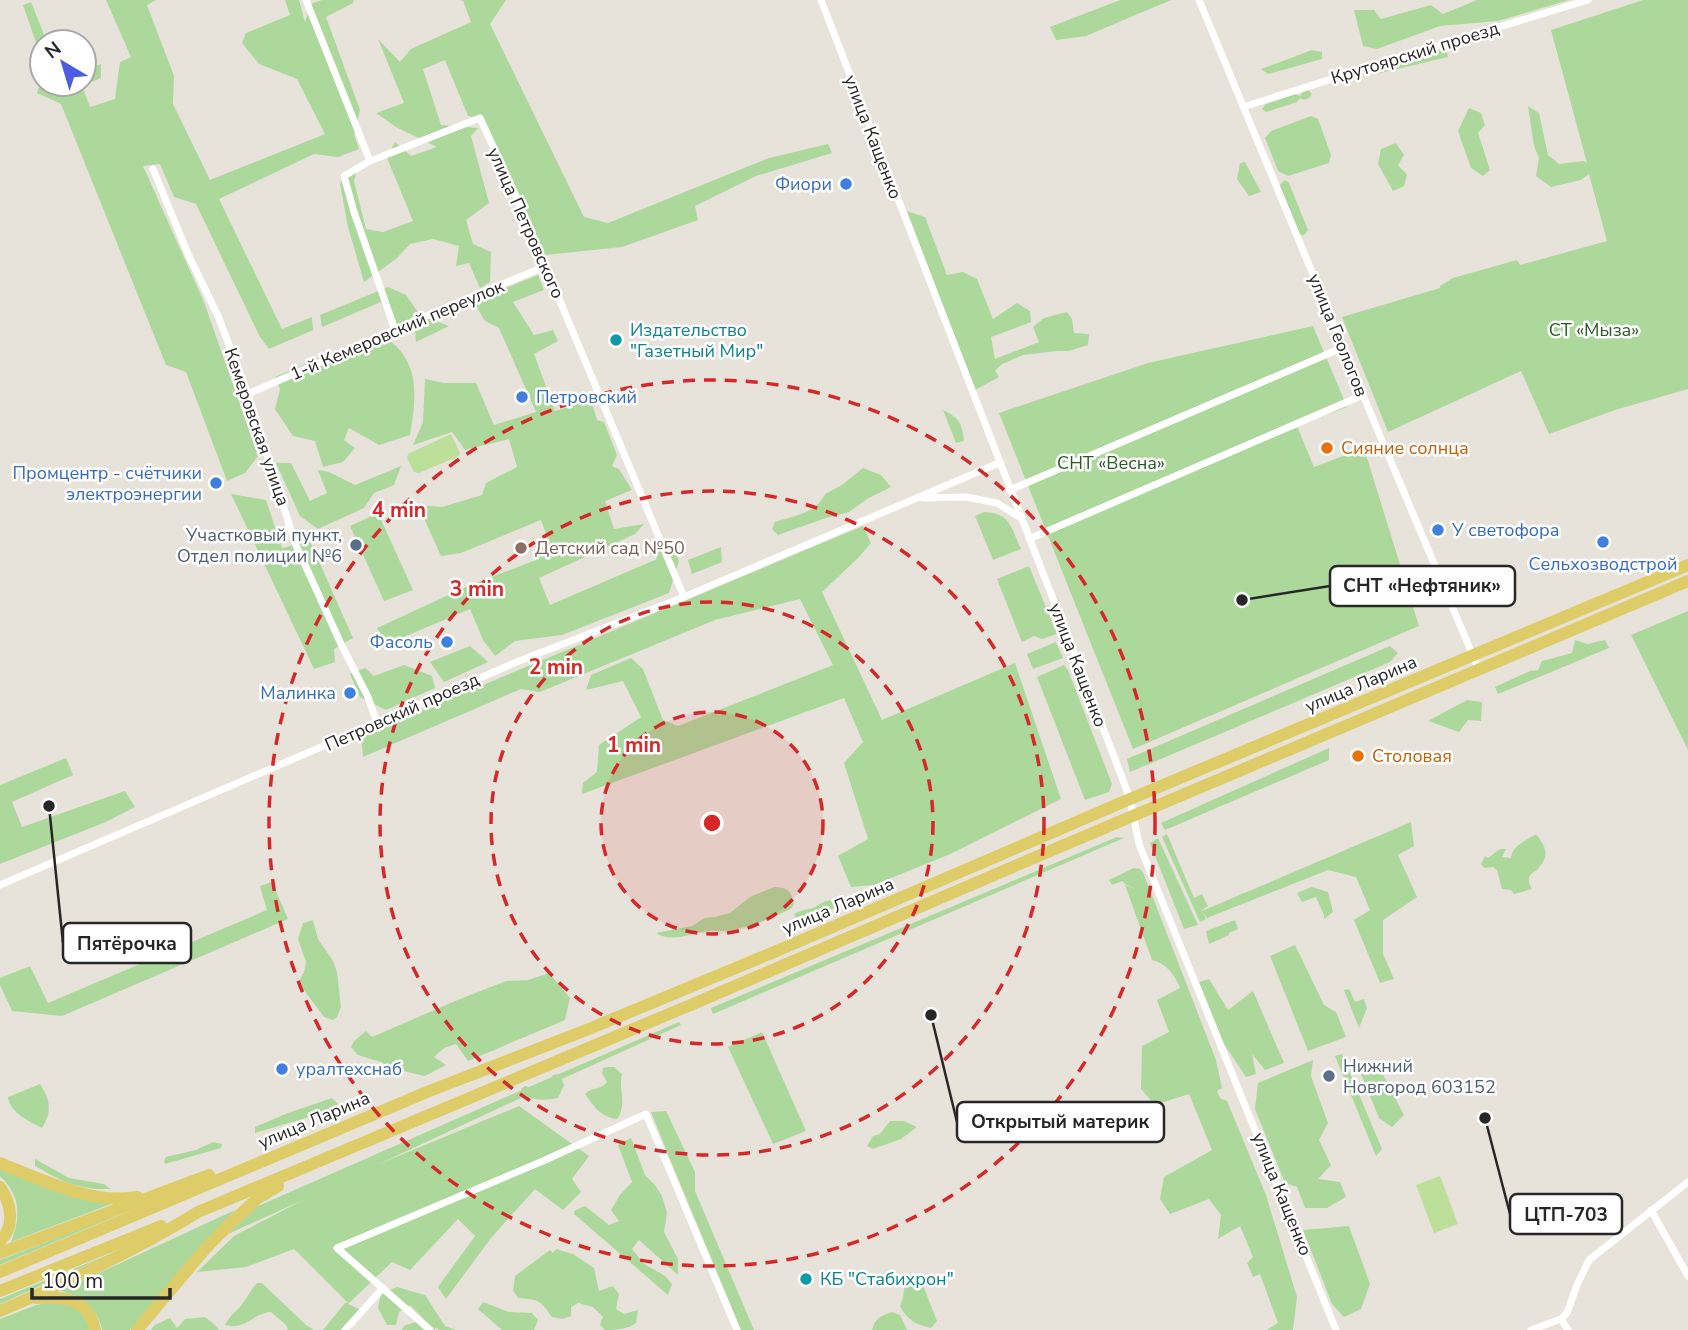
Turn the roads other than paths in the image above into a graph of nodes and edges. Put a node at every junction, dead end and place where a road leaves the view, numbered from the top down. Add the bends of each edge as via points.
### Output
1 (306, 0) edge
2 (821, 0) edge
3 (1199, 0) edge
4 (1588, 0) edge
5 (1243, 107) junction
6 (370, 161) junction
7 (153, 169) dead end
8 (546, 266) junction
9 (395, 330) junction
10 (1344, 347) junction
11 (248, 394) junction
12 (1363, 396) junction
13 (999, 463) junction
14 (1010, 490) junction
15 (919, 498) junction
16 (1021, 518) junction
17 (1029, 539) junction
18 (1688, 565) edge
19 (1688, 581) edge
20 (684, 597) junction
21 (1473, 656) junction
22 (1479, 670) junction
23 (377, 723) junction
24 (1130, 799) junction
25 (1134, 816) junction
26 (0, 885) edge
27 (303, 1144) junction
28 (323, 1160) junction
29 (0, 1163) edge
30 (1688, 1182) edge
31 (0, 1187) edge
32 (161, 1193) junction
33 (1651, 1210) junction
34 (198, 1212) junction
35 (0, 1241) edge
36 (0, 1253) edge
37 (0, 1272) edge
38 (1688, 1276) edge
39 (383, 1288) junction
40 (0, 1291) edge
41 (28, 1299) junction
42 (0, 1311) edge
43 (1562, 1319) junction
44 (96, 1330) edge
45 (137, 1330) edge
46 (345, 1330) edge
47 (430, 1330) edge
48 (737, 1330) edge
49 (1336, 1330) edge
50 (1531, 1330) edge
51 (1568, 1330) edge

1 - 6 street
2 - 13 street, улица Кащенко
3 - 5 street, улица Геологов
4 - 5 street, Крутоярский проезд
5 - 10 street, улица Геологов
6 - 8 street, улица Петровского via 480,118
6 - 9 street via 344,176
7 - 11 street, Кемеровская улица
8 - 9 street, 1-й Кемеровский переулок
8 - 20 street, улица Петровского
9 - 11 street, 1-й Кемеровский переулок
10 - 12 street, улица Геологов
10 - 14 street
11 - 23 street, Кемеровская улица via 295,543
12 - 17 street
12 - 21 street, улица Геологов
13 - 14 street, улица Кащенко
13 - 15 street, Петровский проезд
14 - 16 street, улица Кащенко
15 - 16 street via 966,497 997,503
15 - 20 street, Петровский проезд
16 - 17 street, улица Кащенко
17 - 24 street, улица Кащенко
18 - 21 main road, улица Ларина
19 - 22 main road, улица Ларина
20 - 23 street, Петровский проезд
21 - 22 street, улица Геологов
21 - 24 main road, улица Ларина
22 - 25 main road, улица Ларина
23 - 26 street, Петровский проезд
24 - 25 street, улица Кащенко
24 - 27 main road, улица Ларина via 769,955
25 - 28 main road, улица Ларина
25 - 49 street, улица Кащенко via 1139,844
27 - 32 main road
27 - 37 main road, улица Ларина
28 - 34 main road
28 - 45 main road via 258,1198 206,1248
29 - 32 main road via 79,1193 131,1198
30 - 33 street
31 - 35 main road via 10,1211 10,1225
32 - 36 main road
33 - 38 street
33 - 43 street via 1589,1260
34 - 40 main road
34 - 41 main road via 163,1234
39 - 46 street
39 - 47 street
39 - 48 street via 337,1248 646,1114
41 - 42 main road
41 - 44 main road via 73,1301 88,1312
43 - 50 street
43 - 51 street

